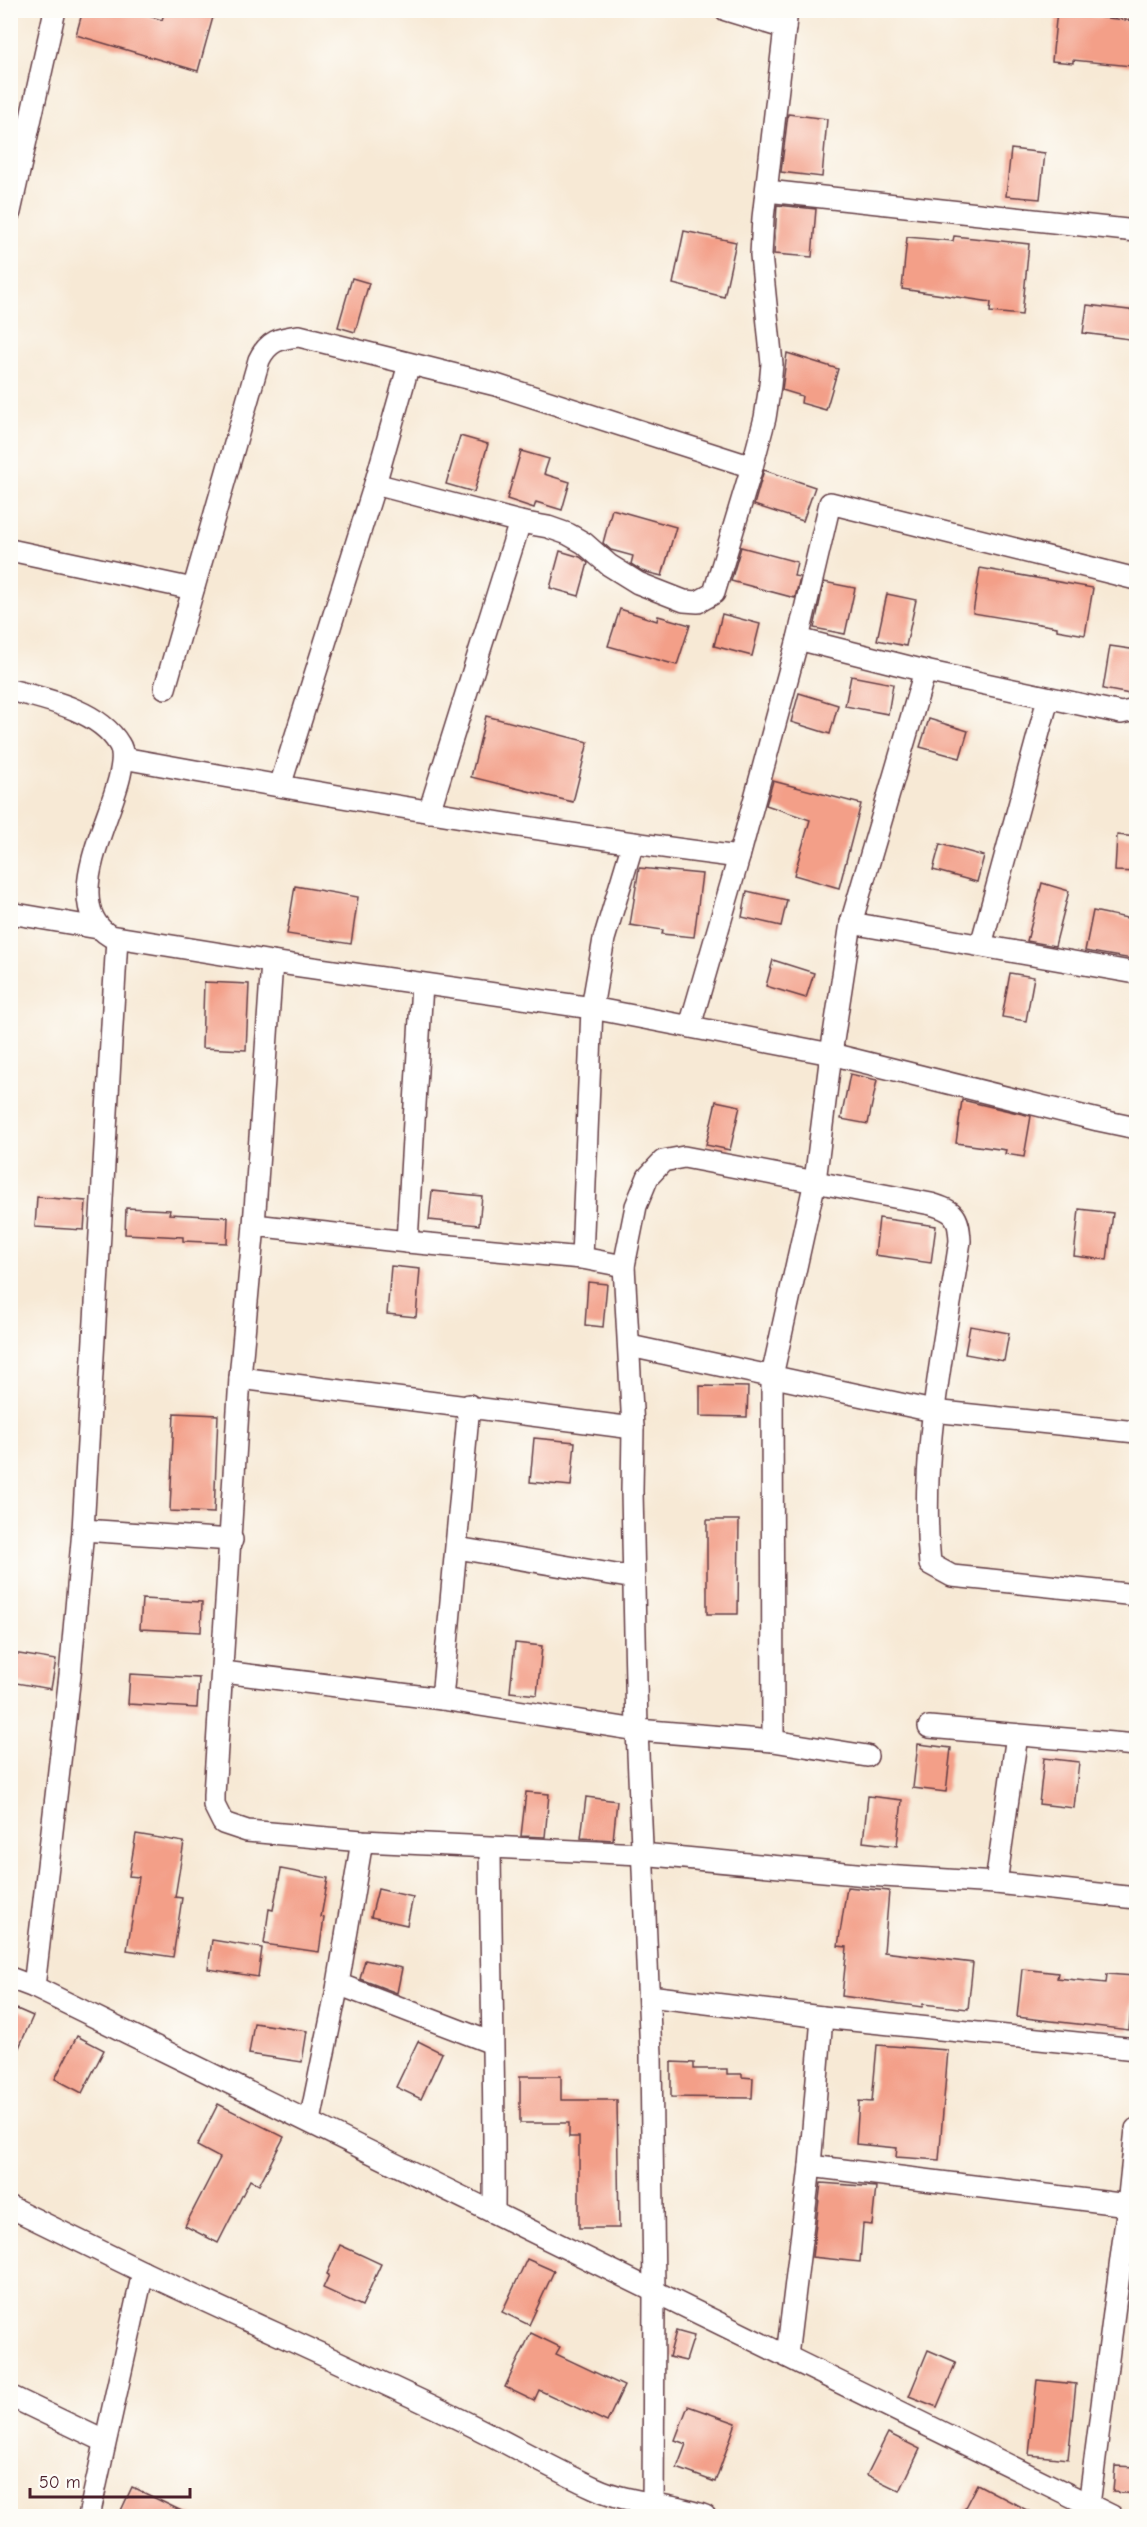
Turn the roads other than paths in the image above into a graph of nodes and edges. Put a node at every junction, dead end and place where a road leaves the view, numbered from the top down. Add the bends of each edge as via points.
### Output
1 (55, 10) edge
2 (726, 10) edge
3 (786, 19) edge
4 (767, 191) junction
5 (10, 212) edge
6 (1137, 231) edge
7 (409, 364) junction
8 (752, 466) junction
9 (375, 484) junction
10 (520, 522) junction
11 (10, 550) edge
12 (1137, 579) edge
13 (193, 589) junction
14 (798, 639) junction
15 (925, 671) junction
16 (165, 688) dead end
17 (10, 690) edge
18 (1048, 699) junction
19 (1137, 710) edge
20 (123, 758) junction
21 (280, 786) junction
22 (429, 812) junction
23 (633, 843) junction
24 (739, 857) junction
25 (10, 913) edge
26 (851, 923) junction
27 (107, 933) junction
28 (981, 945) junction
29 (272, 962) junction
30 (1137, 973) edge
31 (422, 984) junction
32 (592, 1008) junction
33 (690, 1026) junction
34 (831, 1054) junction
35 (1137, 1128) edge
36 (815, 1181) junction
37 (254, 1225) junction
38 (407, 1242) junction
39 (582, 1258) junction
40 (624, 1266) junction
41 (630, 1346) junction
42 (772, 1376) junction
43 (240, 1378) junction
44 (469, 1406) junction
45 (933, 1411) junction
46 (633, 1428) junction
47 (1137, 1432) edge
48 (83, 1530) junction
49 (231, 1540) junction
50 (457, 1548) junction
51 (634, 1578) junction
52 (1137, 1595) edge
53 (223, 1671) junction
54 (442, 1699) junction
55 (929, 1727) dead end
56 (637, 1730) junction
57 (1017, 1735) junction
58 (773, 1741) junction
59 (1137, 1745) edge
60 (867, 1756) dead end
61 (362, 1841) junction
62 (490, 1848) junction
63 (641, 1854) junction
64 (996, 1883) junction
65 (1137, 1898) edge
66 (10, 1978) edge
67 (338, 1984) junction
68 (34, 1987) junction
69 (649, 1996) junction
70 (822, 2017) junction
71 (492, 2043) junction
72 (1137, 2049) edge
73 (310, 2121) junction
74 (1137, 2129) edge
75 (810, 2166) junction
76 (1132, 2205) edge
77 (10, 2207) edge
78 (494, 2211) junction
79 (143, 2272) junction
80 (654, 2290) junction
81 (787, 2356) junction
82 (10, 2396) edge
83 (104, 2441) junction
84 (1089, 2505) junction
85 (654, 2510) edge
86 (89, 2517) edge
87 (705, 2517) edge
88 (1112, 2517) edge

1 - 5 street
2 - 3 street
3 - 4 street
4 - 6 street
4 - 8 street via 761,255 772,364 765,418
7 - 8 street via 506,388
7 - 9 street
7 - 13 street via 299,336 282,338 264,348
8 - 10 street via 714,593 698,602 684,601 638,584 568,534
9 - 10 street
9 - 21 street
10 - 22 street
11 - 13 street
12 - 14 street via 830,503
13 - 16 street
14 - 15 street
14 - 24 street
15 - 18 street
15 - 26 street
17 - 20 street via 86,715 114,737
18 - 19 street via 1121,713
18 - 28 street
20 - 21 street
20 - 27 street via 88,881 89,910
21 - 22 street
22 - 23 street
23 - 24 street
23 - 32 street via 604,939
24 - 33 street
25 - 27 street
26 - 28 street
26 - 34 street
27 - 29 street
27 - 48 street
28 - 30 street
29 - 31 street
29 - 37 street
31 - 32 street
31 - 38 street
32 - 33 street
32 - 39 street
33 - 34 street
34 - 35 street
34 - 36 street
36 - 40 street via 684,1157 663,1161 640,1193
36 - 42 street
36 - 45 street via 939,1206 954,1213 960,1241
37 - 38 street
37 - 43 street
38 - 39 street
39 - 40 street
40 - 41 street
41 - 42 street
41 - 46 street
42 - 45 street
42 - 58 street
43 - 44 street
43 - 49 street
44 - 46 street
44 - 50 street
45 - 47 street
45 - 52 street via 928,1471 930,1564 952,1575
46 - 51 street
48 - 49 street
48 - 68 street
49 - 53 street
50 - 51 street
50 - 54 street
51 - 56 street
53 - 54 street
53 - 61 street via 214,1805 224,1823 247,1830
54 - 56 street
55 - 57 street
56 - 58 street
56 - 63 street
57 - 59 street
57 - 64 street
58 - 60 street
61 - 62 street
61 - 67 street
62 - 63 street
62 - 71 street
63 - 64 street
63 - 69 street
64 - 65 street
66 - 68 street
67 - 71 street
67 - 73 street
68 - 73 street
69 - 70 street
69 - 80 street
70 - 72 street
70 - 75 street
71 - 78 street
73 - 78 street
74 - 76 street
75 - 76 street
75 - 81 street
76 - 84 street
77 - 79 street
78 - 80 street
79 - 83 street
79 - 85 street via 506,2441 596,2489
80 - 81 street
80 - 85 street
81 - 84 street
82 - 83 street
83 - 86 street
84 - 88 street
85 - 87 street via 682,2508

